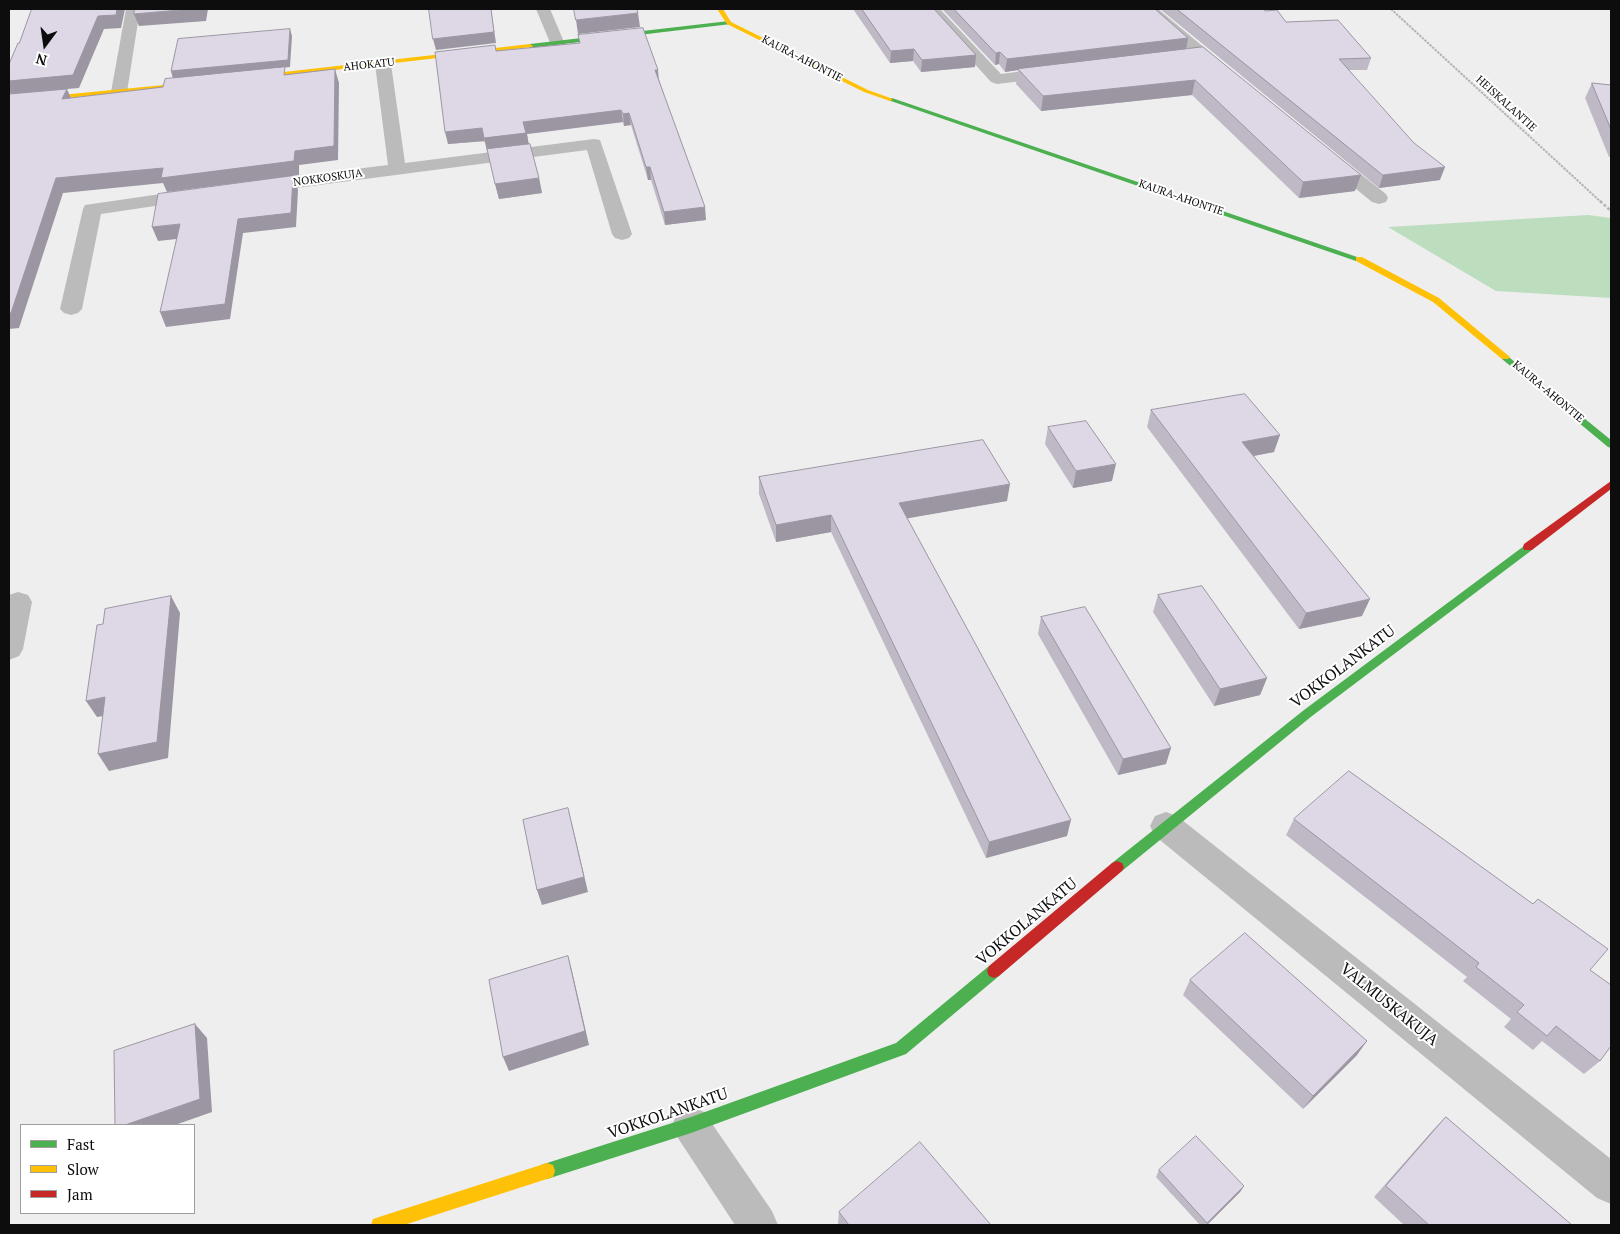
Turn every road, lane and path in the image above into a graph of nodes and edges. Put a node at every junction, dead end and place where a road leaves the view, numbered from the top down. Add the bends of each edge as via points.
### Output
1 (133, 9) edge
2 (543, 9) edge
3 (720, 9) edge
4 (932, 9) edge
5 (1149, 9) edge
6 (1391, 9) edge
7 (729, 23) junction
8 (556, 42) junction
9 (1202, 54) junction
10 (1183, 56) edge
11 (383, 64) junction
12 (1066, 71) edge
13 (1233, 79) edge
14 (236, 80) edge
15 (188, 85) edge
16 (119, 92) junction
17 (9, 102) edge
18 (1317, 148) edge
19 (397, 168) junction
20 (240, 189) edge
21 (210, 193) edge
22 (1379, 198) dead end
23 (1611, 210) edge
24 (622, 234) dead end
25 (71, 309) dead end
26 (1611, 445) edge
27 (1611, 484) edge
28 (18, 602) dead end
29 (9, 650) edge
30 (1166, 826) junction
31 (691, 1125) junction
32 (1611, 1184) edge
33 (379, 1225) edge
34 (758, 1225) edge

1 - 16 street
2 - 8 street
3 - 7 street
4 - 12 street via 997,79
5 - 9 street
6 - 23 path, HEISKALANTIE
7 - 8 street, AHOKATU
7 - 26 street, KAURA-AHONTIE via 866,91 1363,260 1436,300
8 - 11 street, AHOKATU
9 - 10 street
9 - 13 street
11 - 14 street, AHOKATU
11 - 19 street
15 - 16 street
16 - 17 street
18 - 22 street
19 - 20 street, NOKKOSKUJA
19 - 24 street, NOKKOSKUJA via 594,144
21 - 25 street via 92,209
27 - 30 street, VOKKOLANKATU via 1308,713
28 - 29 street
30 - 31 street, VOKKOLANKATU via 900,1049
30 - 32 street, VALMUSKAKUJA
31 - 33 street, VOKKOLANKATU
31 - 34 street

